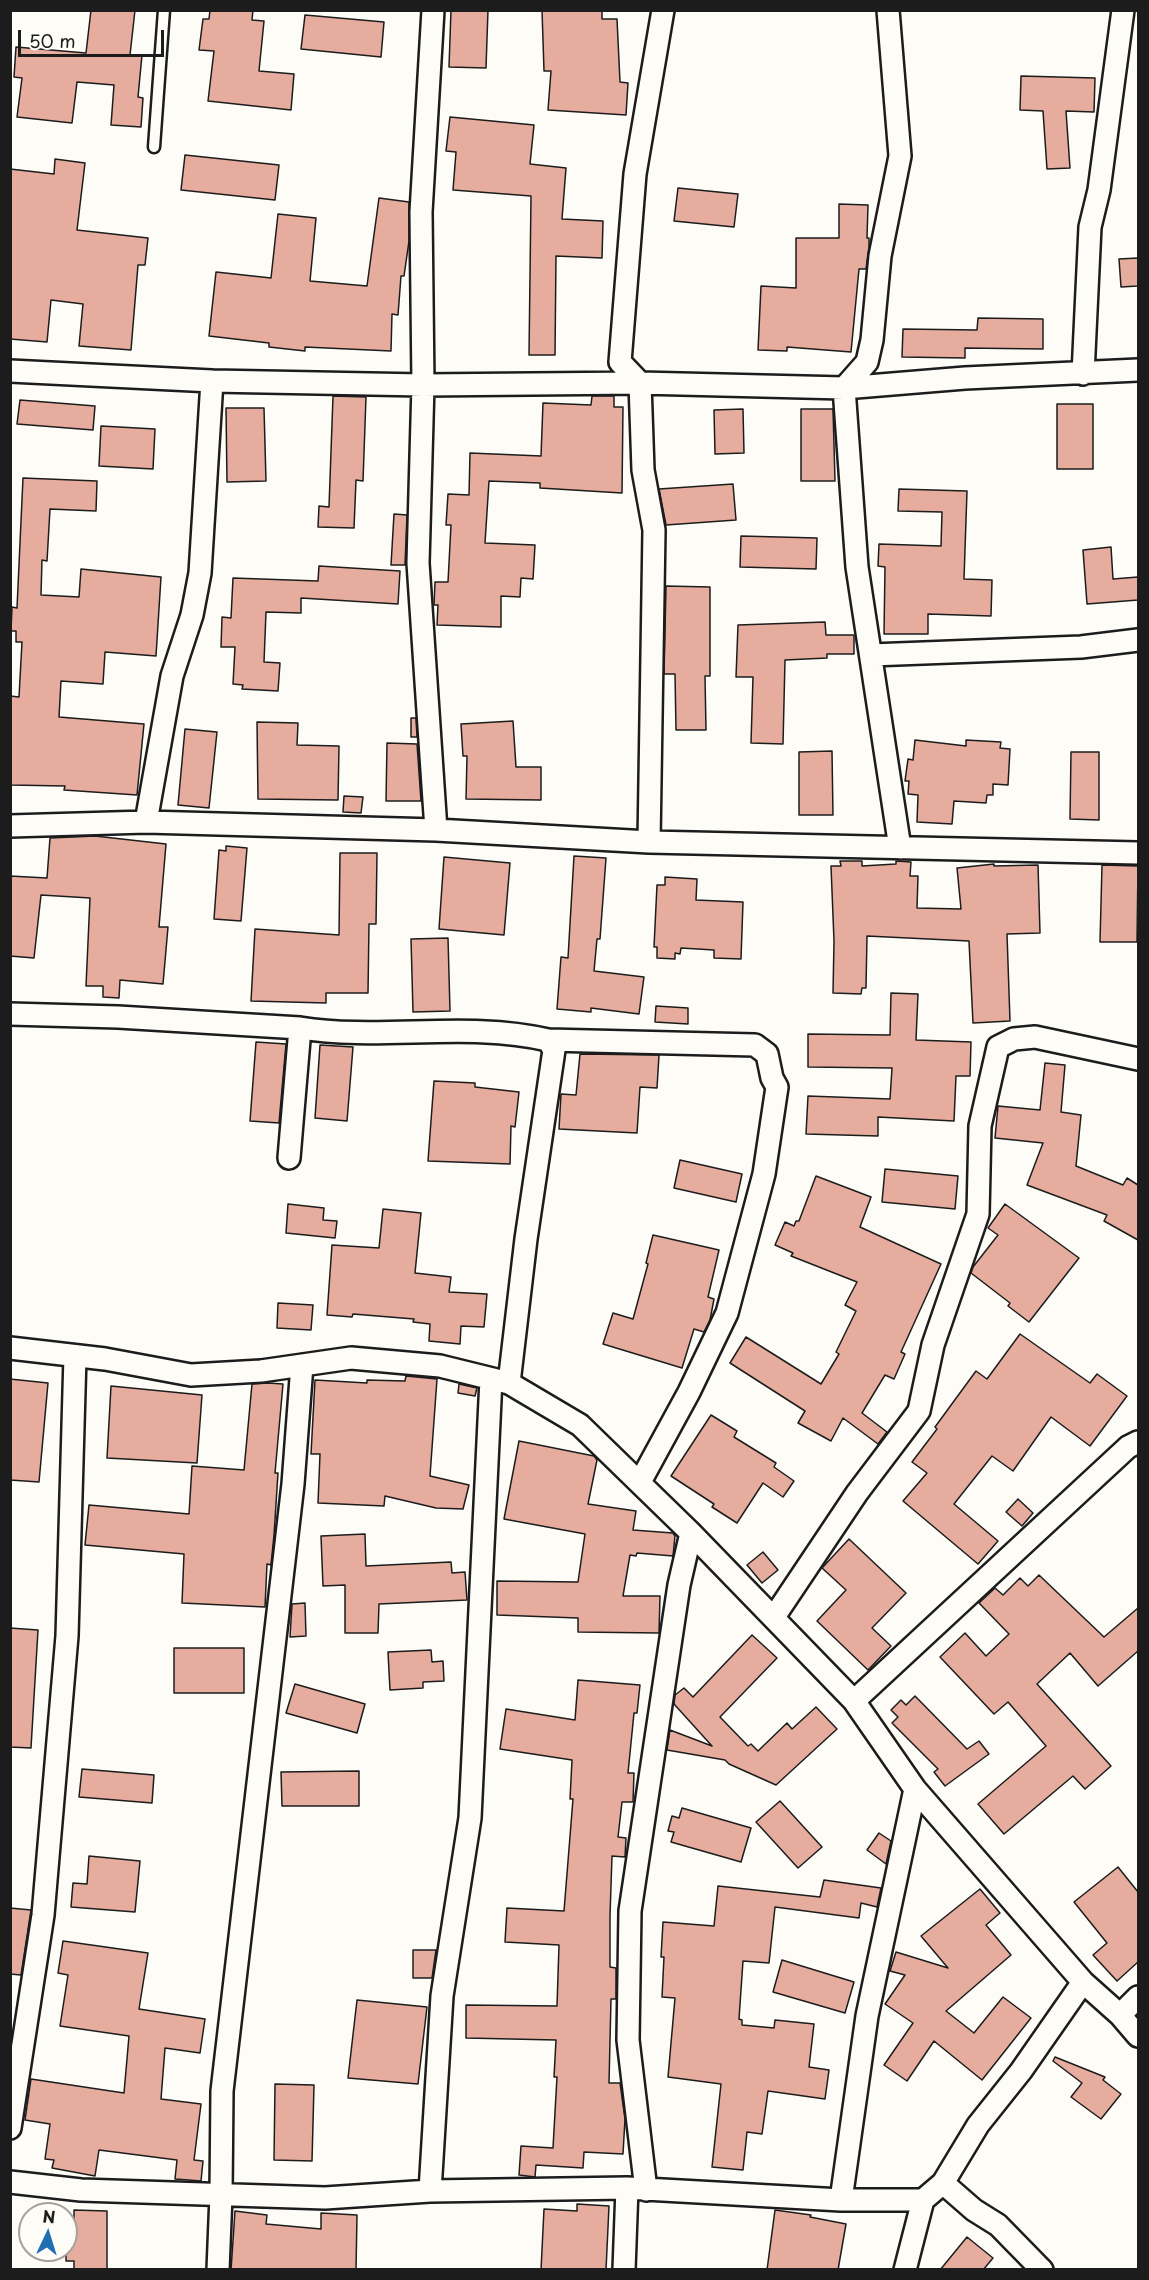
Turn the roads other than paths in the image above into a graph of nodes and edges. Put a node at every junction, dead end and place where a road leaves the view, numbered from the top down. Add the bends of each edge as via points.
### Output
1 (164, 10) edge
2 (433, 10) edge
3 (663, 10) edge
4 (888, 10) edge
5 (1123, 10) edge
6 (154, 147) dead end
7 (1138, 370) edge
8 (10, 371) edge
9 (1083, 374) junction
10 (212, 381) junction
11 (640, 383) junction
12 (423, 385) junction
13 (844, 388) junction
14 (1138, 640) edge
15 (871, 655) junction
16 (146, 822) junction
17 (10, 826) edge
18 (436, 830) junction
19 (649, 842) junction
20 (900, 848) junction
21 (1138, 853) edge
22 (10, 1014) edge
23 (300, 1028) junction
24 (548, 1040) junction
25 (1138, 1059) edge
26 (289, 1158) dead end
27 (10, 1348) edge
28 (75, 1356) junction
29 (302, 1365) junction
30 (500, 1381) junction
31 (1138, 1442) edge
32 (640, 1482) junction
33 (691, 1533) junction
34 (774, 1617) junction
35 (854, 1701) junction
36 (915, 1789) junction
37 (1083, 1982) junction
38 (1138, 1997) edge
39 (1120, 2015) junction
40 (1138, 2036) edge
41 (10, 2128) edge
42 (10, 2182) edge
43 (944, 2183) junction
44 (636, 2189) junction
45 (430, 2191) junction
46 (221, 2195) junction
47 (841, 2200) junction
48 (922, 2200) junction
49 (218, 2270) edge
50 (624, 2270) edge
51 (905, 2270) edge
52 (1042, 2270) edge

1 - 6 lane
2 - 12 street via 421,212
3 - 11 street via 635,174 620,362
4 - 13 street via 900,156 880,256 867,362
5 - 9 street via 1099,190 1090,227
7 - 9 street
8 - 10 street
9 - 13 street
10 - 12 street
10 - 16 street via 200,573 192,615 172,676
11 - 12 street
11 - 13 street
11 - 19 street via 643,470 654,530
12 - 18 street via 418,563
13 - 15 street via 857,567
14 - 15 street via 1081,647
15 - 20 street
16 - 17 street
16 - 18 street
18 - 19 street
19 - 20 street
20 - 21 street
22 - 23 street
23 - 24 street via 330,1033 495,1033
23 - 26 street
24 - 30 street via 554,1050
24 - 32 street via 755,1045 767,1054 777,1087 764,1174 727,1312
25 - 34 street via 1035,1037 1014,1039 998,1047 980,1126 978,1215 933,1345 919,1411 857,1493
27 - 28 street
28 - 29 street via 191,1376
28 - 41 street via 67,1636 43,1915
29 - 30 street via 351,1358 440,1366
29 - 46 street via 293,1484 222,2091
30 - 32 street via 580,1425
30 - 45 street via 470,1818 442,1996
31 - 35 street
32 - 33 street
33 - 34 street
33 - 44 street via 679,1585 630,1911 628,2040
34 - 35 street
35 - 36 street
36 - 37 street
36 - 47 street via 867,2016
37 - 39 street
37 - 43 street via 978,2125
38 - 39 street
39 - 40 street
42 - 46 street via 81,2190
43 - 48 street
43 - 52 street via 998,2225
44 - 45 street
44 - 47 street
44 - 50 street
45 - 46 street via 325,2198
46 - 49 street
47 - 48 street
48 - 51 street

